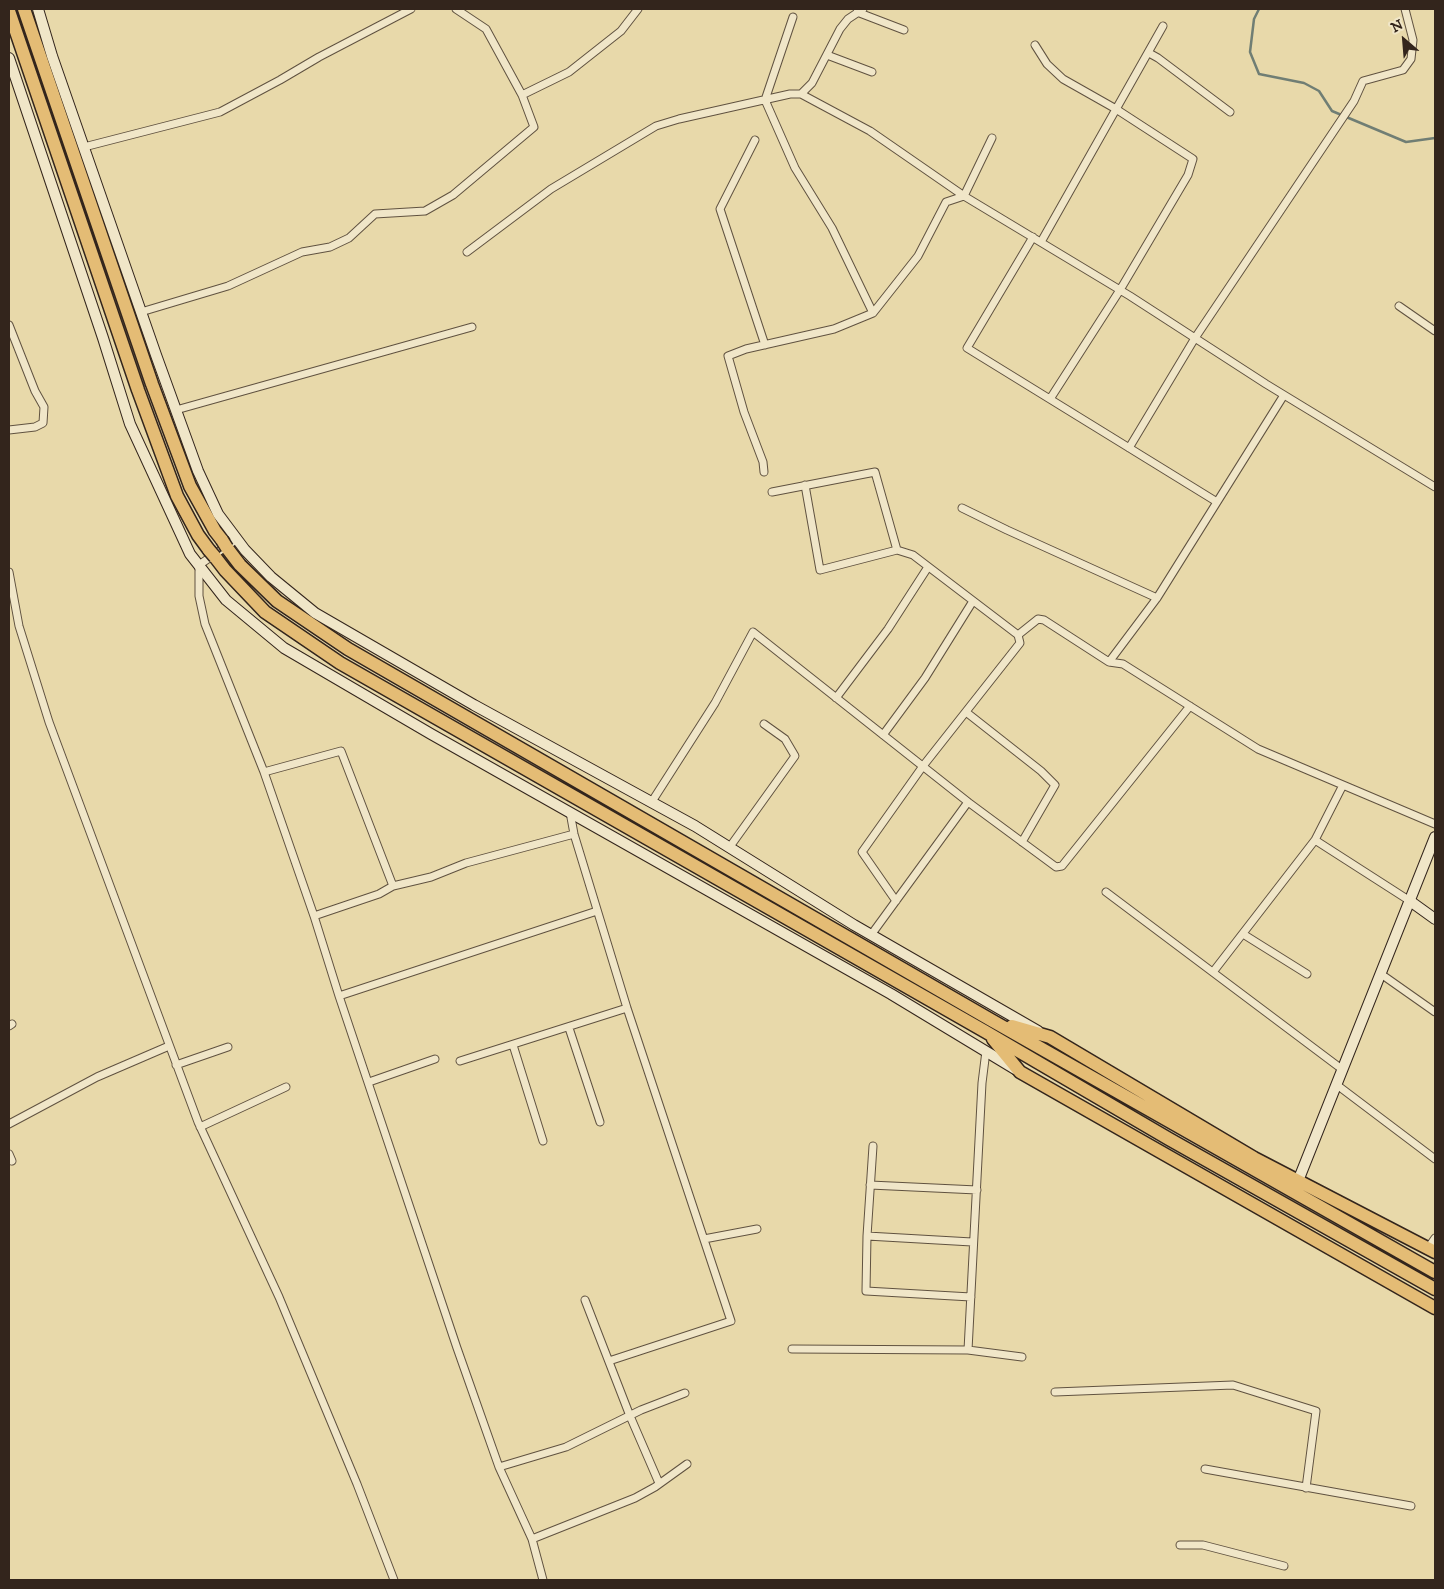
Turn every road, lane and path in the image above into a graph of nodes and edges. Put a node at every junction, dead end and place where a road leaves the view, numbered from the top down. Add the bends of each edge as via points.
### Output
1 (24, 9) edge
2 (38, 9) edge
3 (411, 9) edge
4 (456, 9) edge
5 (638, 9) edge
6 (1405, 9) edge
7 (860, 10) edge
8 (9, 11) edge
9 (793, 17) dead end
10 (13, 23) junction
11 (1163, 26) dead end
12 (904, 30) dead end
13 (9, 38) edge
14 (1035, 45) dead end
15 (1149, 53) junction
16 (826, 56) junction
17 (9, 58) edge
18 (872, 72) dead end
19 (801, 94) junction
20 (522, 95) junction
21 (765, 100) junction
22 (1116, 109) junction
23 (1230, 112) dead end
24 (992, 138) dead end
25 (755, 140) dead end
26 (84, 147) junction
27 (964, 196) junction
28 (1033, 238) junction
29 (1040, 242) junction
30 (467, 252) dead end
31 (1120, 290) junction
32 (1399, 306) dead end
33 (141, 312) junction
34 (873, 313) junction
35 (9, 325) edge
36 (472, 327) dead end
37 (1435, 331) edge
38 (1195, 338) junction
39 (765, 345) junction
40 (1284, 395) junction
41 (1050, 399) junction
42 (176, 410) junction
43 (9, 430) edge
44 (1129, 448) junction
45 (764, 472) dead end
46 (805, 485) junction
47 (1435, 487) edge
48 (772, 492) dead end
49 (1217, 502) junction
50 (962, 508) dead end
51 (236, 538) junction
52 (897, 550) junction
53 (199, 565) junction
54 (928, 567) junction
55 (9, 576) edge
56 (1157, 598) junction
57 (973, 601) junction
58 (1018, 635) junction
59 (1109, 662) junction
60 (836, 698) junction
61 (1190, 706) junction
62 (966, 712) junction
63 (764, 724) dead end
64 (883, 735) junction
65 (923, 766) junction
66 (264, 772) junction
67 (1343, 785) junction
68 (651, 802) junction
69 (968, 802) junction
70 (570, 812) junction
71 (1435, 824) edge
72 (574, 834) junction
73 (1435, 838) edge
74 (1315, 840) junction
75 (1022, 842) junction
76 (729, 848) junction
77 (745, 858) junction
78 (736, 872) junction
79 (393, 886) junction
80 (1106, 892) dead end
81 (896, 901) junction
82 (1410, 902) junction
83 (598, 912) junction
84 (314, 916) junction
85 (1435, 919) edge
86 (1243, 934) junction
87 (871, 935) junction
88 (1213, 972) junction
89 (1307, 974) dead end
90 (1381, 974) junction
91 (339, 996) junction
92 (628, 1008) junction
93 (1435, 1012) edge
94 (988, 1026) junction
95 (569, 1028) junction
96 (1050, 1037) junction
97 (513, 1045) junction
98 (169, 1046) junction
99 (228, 1047) dead end
100 (986, 1051) junction
101 (435, 1059) dead end
102 (460, 1062) dead end
103 (176, 1065) junction
104 (1343, 1070) junction
105 (1020, 1072) junction
106 (369, 1082) junction
107 (1337, 1085) junction
108 (286, 1087) dead end
109 (600, 1122) dead end
110 (9, 1124) edge
111 (200, 1127) junction
112 (543, 1141) dead end
113 (874, 1146) dead end
114 (1435, 1159) edge
115 (1298, 1180) junction
116 (870, 1185) junction
117 (977, 1190) junction
118 (757, 1229) dead end
119 (867, 1236) junction
120 (704, 1239) junction
121 (972, 1242) junction
122 (1433, 1246) edge
123 (1435, 1272) edge
124 (1435, 1289) edge
125 (970, 1297) junction
126 (585, 1300) dead end
127 (1435, 1308) edge
128 (792, 1349) dead end
129 (968, 1350) junction
130 (1022, 1357) dead end
131 (609, 1361) junction
132 (1054, 1392) dead end
133 (685, 1393) dead end
134 (630, 1416) junction
135 (687, 1464) dead end
136 (499, 1467) junction
137 (1205, 1469) dead end
138 (659, 1483) junction
139 (1306, 1488) junction
140 (1412, 1506) dead end
141 (532, 1539) junction
142 (1180, 1545) dead end
143 (1284, 1566) dead end
144 (394, 1580) edge
145 (543, 1580) edge

1 - 78 highway via 190,486 215,531 240,565 277,601 348,649
2 - 26 street
3 - 26 street via 220,112
4 - 20 street via 486,29
5 - 20 street via 621,31 569,72
6 - 38 street via 1413,40 1411,59 1403,70 1362,81 1340,124
7 - 12 street
7 - 16 street via 848,19
8 - 10 highway
9 - 21 street
10 - 13 street
10 - 94 highway via 177,496 198,535 224,570 265,612 340,663
11 - 15 street
14 - 22 street via 1047,64 1063,78
15 - 22 street
15 - 23 street
16 - 18 street
16 - 19 street via 812,83
17 - 53 street via 130,424 190,554
19 - 21 street
19 - 27 street via 870,131
20 - 33 street via 534,127 453,195 425,211 375,214 349,238 330,247 302,252 228,286
21 - 30 street via 656,126 551,189
21 - 34 street via 796,168 832,228
22 - 29 street
22 - 31 street via 1193,159 1188,175
24 - 27 street
25 - 39 street via 720,209
26 - 33 street
27 - 28 street
27 - 34 street via 946,202 918,256
28 - 29 street
28 - 41 street via 967,348
29 - 31 street
31 - 38 street
31 - 41 street
32 - 37 street
33 - 42 street
34 - 39 street via 834,329
35 - 43 street via 44,407 44,423
36 - 42 street
38 - 40 street
38 - 44 street
39 - 45 street via 728,356
40 - 47 street
40 - 49 street
41 - 44 street
42 - 51 street via 218,514
44 - 49 street
46 - 48 street
46 - 52 street via 875,472
46 - 52 street via 820,570
49 - 56 street
50 - 56 street
51 - 53 street
51 - 68 street via 271,577 316,613
52 - 54 street
53 - 66 street via 199,596 205,624
53 - 70 street via 226,600 284,648
54 - 57 street
54 - 60 street via 888,629
55 - 98 street via 19,626 49,722
56 - 59 street
57 - 58 street
57 - 64 street
58 - 59 street via 1038,619 1044,620
58 - 62 street via 1020,643
59 - 61 street via 1123,664
60 - 64 street
60 - 68 street via 753,632 715,702
61 - 67 street via 1258,749
61 - 75 street via 1062,866 1056,867
62 - 65 street
62 - 75 street via 1056,785
63 - 76 street via 784,739 795,756
64 - 65 street
65 - 69 street
65 - 81 street via 862,852
66 - 79 street via 341,751
66 - 84 street
67 - 71 street
67 - 74 street
68 - 76 street
69 - 75 street
69 - 81 street
70 - 72 street
70 - 100 street
72 - 79 street
72 - 83 street
73 - 82 street
74 - 82 street
74 - 86 street
76 - 77 street
77 - 78 street
77 - 87 street
78 - 94 highway
79 - 84 street via 379,894
80 - 88 street
81 - 87 street
82 - 85 street
82 - 90 street
83 - 91 street
83 - 92 street
84 - 91 street
86 - 88 street
86 - 89 street
87 - 96 street
88 - 104 street
90 - 93 street
90 - 104 street
91 - 106 street
92 - 95 street
92 - 120 street
94 - 96 highway
94 - 105 highway
94 - 123 highway
94 - 124 highway via 1178,1144
95 - 97 street
95 - 109 street
96 - 115 highway via 1254,1158
97 - 102 street
97 - 112 street
98 - 103 street
98 - 110 street via 97,1077
99 - 103 street
100 - 105 street
100 - 117 street
101 - 106 street
103 - 111 street
104 - 107 street
105 - 127 highway
106 - 136 street
107 - 114 street
107 - 115 street
108 - 111 street
111 - 144 street via 279,1297
113 - 116 street
115 - 122 highway
116 - 117 street
116 - 119 street
117 - 121 street
118 - 120 street
119 - 121 street
119 - 125 street via 866,1291
120 - 131 street via 731,1321
121 - 125 street
125 - 129 street
126 - 131 street
128 - 129 street
129 - 130 street
131 - 134 street
132 - 139 street via 1233,1385 1316,1411
133 - 134 street
134 - 136 street via 566,1447
134 - 138 street
135 - 138 street
136 - 141 street
137 - 139 street
138 - 141 street via 635,1498
139 - 140 street
141 - 145 street
142 - 143 street via 1203,1545

